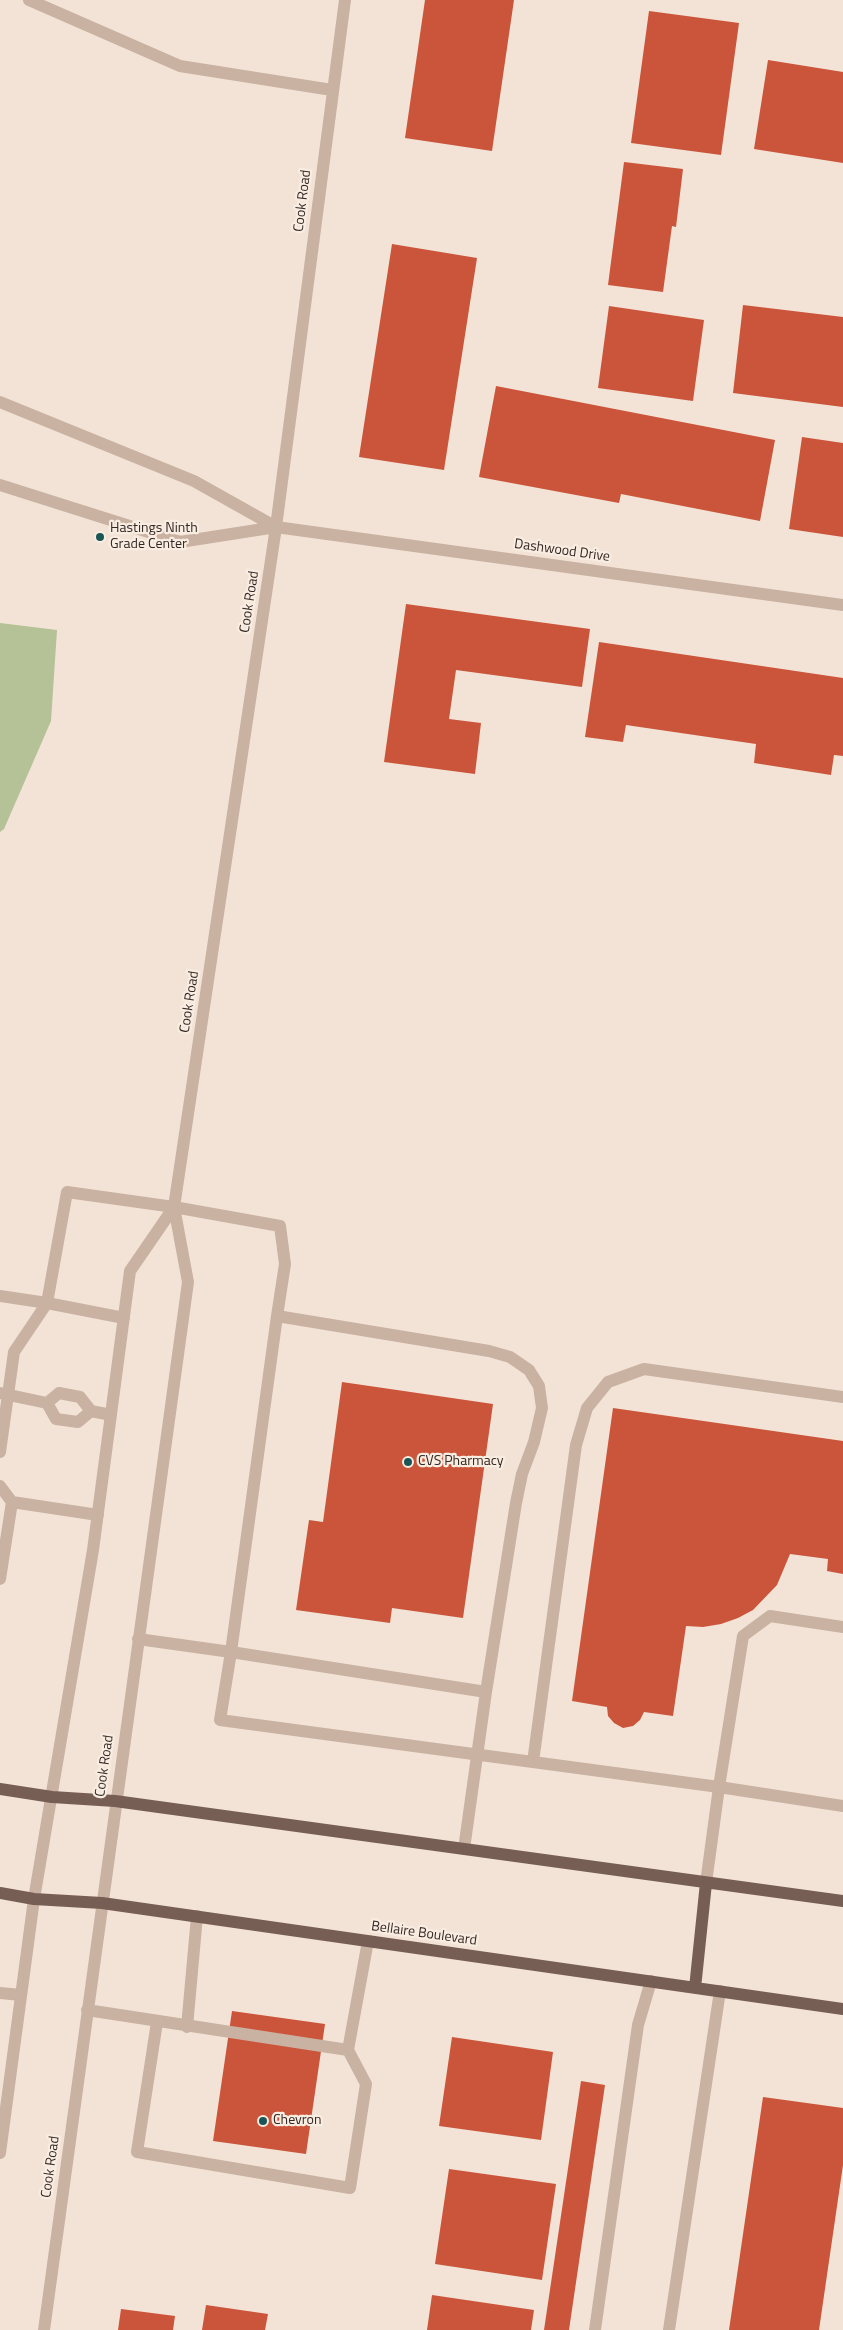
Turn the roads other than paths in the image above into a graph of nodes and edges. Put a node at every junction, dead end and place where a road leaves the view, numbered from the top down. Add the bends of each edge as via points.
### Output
1 (29, 0) edge
2 (345, 0) edge
3 (332, 90) junction
4 (0, 402) edge
5 (0, 485) edge
6 (276, 527) junction
7 (843, 605) edge
8 (174, 1206) junction
9 (0, 1296) edge
10 (47, 1303) junction
11 (278, 1316) junction
12 (124, 1318) junction
13 (4, 1394) edge
14 (843, 1397) edge
15 (47, 1403) junction
16 (91, 1411) junction
17 (111, 1414) junction
18 (0, 1452) edge
19 (0, 1486) edge
20 (12, 1502) junction
21 (98, 1515) junction
22 (0, 1579) edge
23 (843, 1627) edge
24 (138, 1639) junction
25 (231, 1652) junction
26 (486, 1692) junction
27 (476, 1754) junction
28 (533, 1762) junction
29 (718, 1787) junction
30 (0, 1789) edge
31 (52, 1797) junction
32 (116, 1801) junction
33 (843, 1806) edge
34 (464, 1849) junction
35 (706, 1883) junction
36 (0, 1893) edge
37 (34, 1899) junction
38 (843, 1901) edge
39 (102, 1902) junction
40 (197, 1916) junction
41 (368, 1941) junction
42 (651, 1981) junction
43 (695, 1988) junction
44 (720, 1991) junction
45 (0, 1992) edge
46 (21, 1995) junction
47 (843, 2009) edge
48 (87, 2010) junction
49 (157, 2022) junction
50 (187, 2027) junction
51 (348, 2050) junction
52 (0, 2153) edge
53 (44, 2330) edge
54 (595, 2330) edge
55 (669, 2330) edge

1 - 3 street via 180,66
2 - 3 street, Cook Road
3 - 6 street, Cook Road
4 - 6 street via 194,481
5 - 6 street via 180,542
6 - 7 street, Dashwood Drive
6 - 8 street, Cook Road
8 - 10 street via 67,1192
8 - 11 street via 280,1226 285,1264
8 - 12 street, Cook Road via 130,1271
8 - 24 street, Cook Road via 188,1282
9 - 10 street
10 - 12 street
10 - 13 street via 14,1352
11 - 25 street
11 - 26 street via 496,1353 510,1357 529,1370 539,1386 542,1408 516,1503
12 - 17 street, Cook Road
13 - 15 street
13 - 18 street
14 - 28 street via 644,1369 608,1382 587,1408 576,1445
15 - 16 street via 58,1393 80,1397
15 - 16 street via 56,1419 78,1422
16 - 17 street
17 - 21 street, Cook Road
19 - 20 street
20 - 21 street
20 - 22 street
21 - 31 street, Cook Road
23 - 29 street via 770,1616 743,1636
24 - 25 street
24 - 32 street, Cook Road
25 - 26 street
25 - 27 street via 220,1720
26 - 27 street
27 - 28 street
27 - 34 street
28 - 29 street
29 - 33 street
29 - 35 street
30 - 31 main road
31 - 32 main road
31 - 37 street, Cook Road
32 - 34 main road
32 - 39 street, Cook Road
34 - 35 main road
35 - 38 main road
35 - 43 main road
36 - 37 main road, Bellaire Boulevard
37 - 39 main road, Bellaire Boulevard
37 - 46 street, Cook Road
39 - 40 main road, Bellaire Boulevard
39 - 48 street, Cook Road
40 - 41 main road, Bellaire Boulevard
40 - 50 street
41 - 42 main road, Bellaire Boulevard
41 - 51 street
42 - 43 main road, Bellaire Boulevard
42 - 54 street via 638,2025
43 - 44 main road, Bellaire Boulevard
44 - 47 main road, Bellaire Boulevard
44 - 55 street
45 - 46 street
46 - 52 street, Cook Road
48 - 49 street
48 - 53 street, Cook Road
49 - 50 street
49 - 51 street via 137,2152 350,2188 366,2084
50 - 51 street

